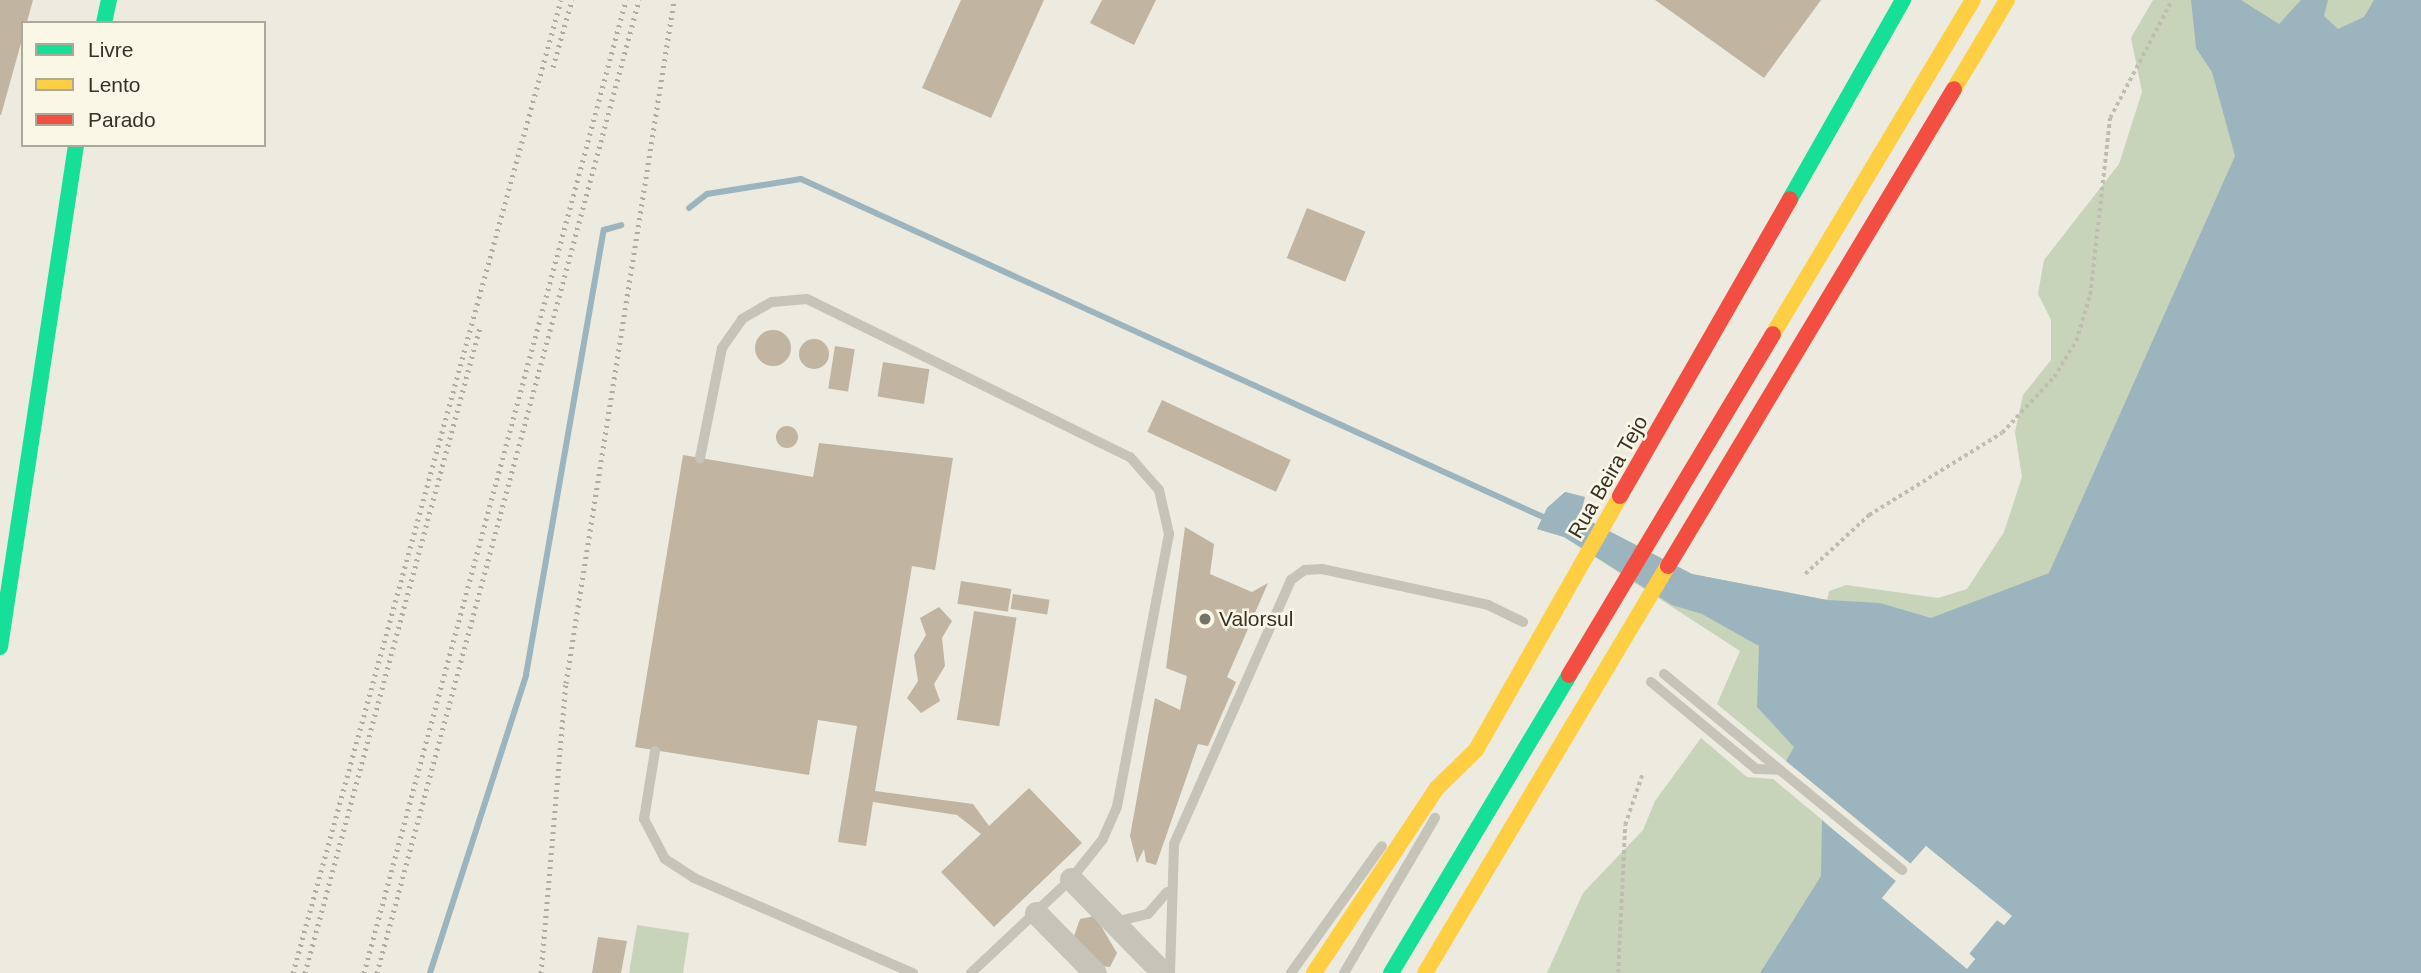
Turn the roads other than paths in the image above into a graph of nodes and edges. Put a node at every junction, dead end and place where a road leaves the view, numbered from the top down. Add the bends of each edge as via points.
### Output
1 (109, 0) edge
2 (1903, 0) edge
3 (1973, 0) edge
4 (2007, 0) edge
5 (104, 21) edge
6 (76, 147) edge
7 (700, 458) dead end
8 (1523, 622) dead end
9 (0, 646) edge
10 (1664, 674) dead end
11 (1651, 682) dead end
12 (1476, 750) junction
13 (655, 751) dead end
14 (1780, 770) junction
15 (1437, 788) junction
16 (1902, 870) dead end
17 (1071, 879) junction
18 (1169, 886) junction
19 (1036, 913) junction
20 (1113, 922) junction
21 (914, 973) edge
22 (971, 973) edge
23 (1095, 973) edge
24 (1163, 973) edge
25 (1170, 973) edge
26 (1290, 973) edge
27 (1314, 973) edge
28 (1345, 973) edge
29 (1391, 973) edge
30 (1425, 973) edge

1 - 5 main road
2 - 12 main road, Rua Beira Tejo
3 - 29 main road
4 - 30 main road
6 - 9 main road
7 - 17 lane via 722,348 742,319 772,302 807,299 1130,457 1159,490 1168,534 1117,807 1103,839
8 - 18 lane via 1488,605 1425,591 1314,568 1299,573 1174,844
10 - 14 lane
11 - 14 lane via 1756,769
12 - 15 main road
12 - 28 lane, Rua Beira Tejo
13 - 21 lane via 644,819 664,859 694,878
14 - 16 lane
15 - 26 lane via 1357,872
15 - 27 main road
17 - 19 lane
17 - 20 street
18 - 20 lane via 1158,908
18 - 25 lane
19 - 22 lane
19 - 23 street
20 - 24 street

